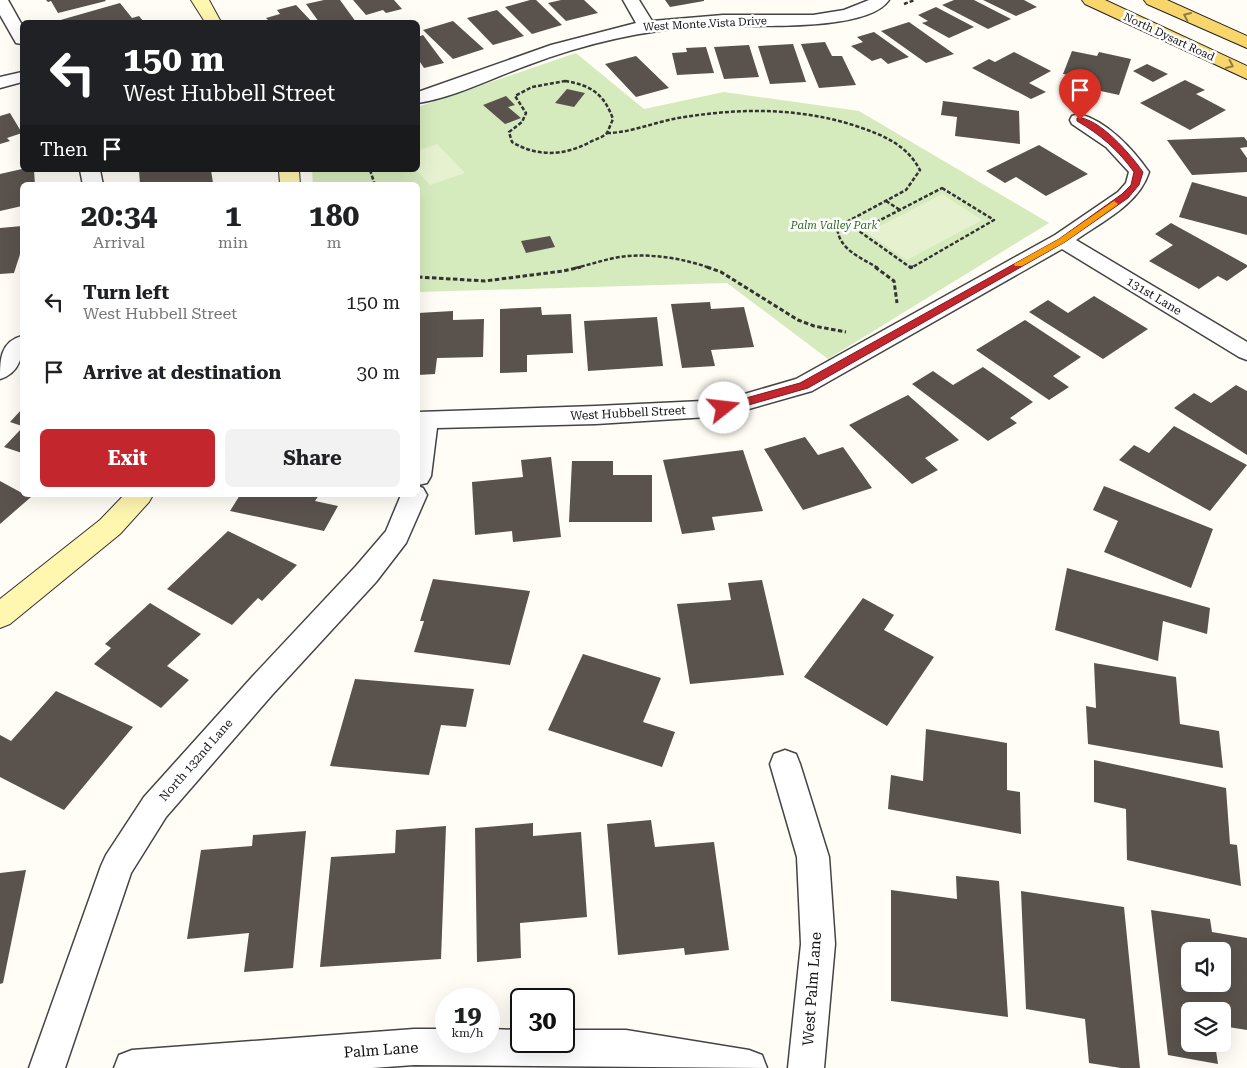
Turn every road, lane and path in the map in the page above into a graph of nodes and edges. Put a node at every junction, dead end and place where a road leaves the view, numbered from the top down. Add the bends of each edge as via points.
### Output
1 (0, 0) edge
2 (200, 0) edge
3 (631, 0) edge
4 (881, 0) edge
5 (915, 0) edge
6 (1091, 0) edge
7 (1152, 0) edge
8 (900, 6) dead end
9 (213, 20) edge
10 (646, 26) junction
11 (20, 35) edge
12 (1247, 43) edge
13 (1247, 73) edge
14 (20, 78) edge
15 (0, 83) edge
16 (420, 97) edge
17 (1080, 120) dead end
18 (607, 133) junction
19 (886, 201) junction
20 (900, 210) junction
21 (1062, 240) junction
22 (420, 277) edge
23 (897, 306) dead end
24 (853, 332) dead end
25 (20, 346) edge
26 (1247, 352) edge
27 (0, 371) edge
28 (422, 420) edge
29 (420, 448) edge
30 (138, 497) edge
31 (413, 497) edge
32 (0, 616) edge
33 (785, 764) dead end
34 (47, 1068) edge
35 (132, 1068) edge
36 (749, 1068) edge
37 (806, 1068) edge

1 - 11 street
2 - 9 street
3 - 10 street
4 - 10 street, West Monte Vista Drive via 865,9 817,20 740,20
5 - 8 path
6 -> 13 main road, North Dysart Road
12 -> 7 main road
10 - 16 street, West Monte Vista Drive via 560,48
14 - 15 street
17 - 21 street, West Hubbell Street via 1103,133 1124,152 1139,172 1135,185 1125,196
18 - 18 path via 613,119 610,109 601,94 589,86 564,81 547,83 520,91 515,96 526,112 522,122 509,132 518,146 551,154 565,152 585,146
18 - 19 path via 715,112 772,109 820,116 886,137 910,152 920,170 906,190
19 - 20 path
19 - 23 path via 838,227 837,236 846,249 894,281
20 - 20 path via 942,188 994,220 911,268 859,232
21 - 26 street, 131st Lane
21 - 28 street, West Hubbell Street via 804,386 724,408
22 - 24 path via 485,281 564,271 627,256 652,254 721,272 798,320
25 - 27 street
28 - 29 street
30 - 32 street via 110,527
31 - 34 street, North 132nd Lane via 397,536 155,807 117,866
33 - 37 street, West Palm Lane via 813,857 818,944
35 - 36 street, Palm Lane via 423,1047 626,1048

